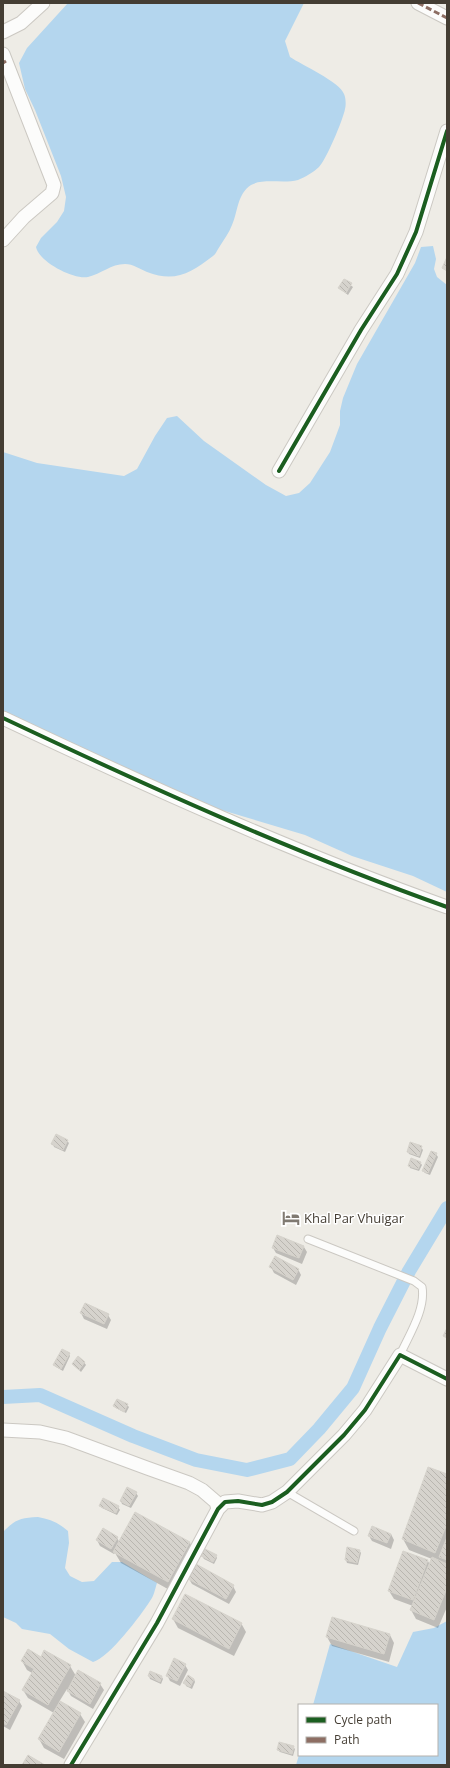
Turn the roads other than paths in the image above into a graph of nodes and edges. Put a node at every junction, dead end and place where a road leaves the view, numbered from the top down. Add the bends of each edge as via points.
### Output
1 (43, 3) edge
2 (418, 3) edge
3 (447, 18) edge
4 (3, 32) edge
5 (4, 60) edge
6 (447, 131) edge
7 (3, 240) edge
8 (279, 471) dead end
9 (3, 718) edge
10 (447, 907) edge
11 (308, 1239) dead end
12 (400, 1355) junction
13 (447, 1379) edge
14 (3, 1430) edge
15 (287, 1492) junction
16 (218, 1509) junction
17 (354, 1531) dead end
18 (71, 1765) edge

1 - 4 street via 21,22
2 - 3 street
5 - 7 street via 54,185 52,193
6 - 8 street via 416,232 397,274 361,330
9 - 10 street via 205,812 384,885
11 - 12 lane via 414,1281 422,1287 419,1313
12 - 13 street
12 - 15 street via 366,1410
14 - 16 street via 40,1432 66,1438 189,1483 216,1502
15 - 16 street via 262,1505 238,1501 225,1502
15 - 17 lane
16 - 18 street via 157,1623

